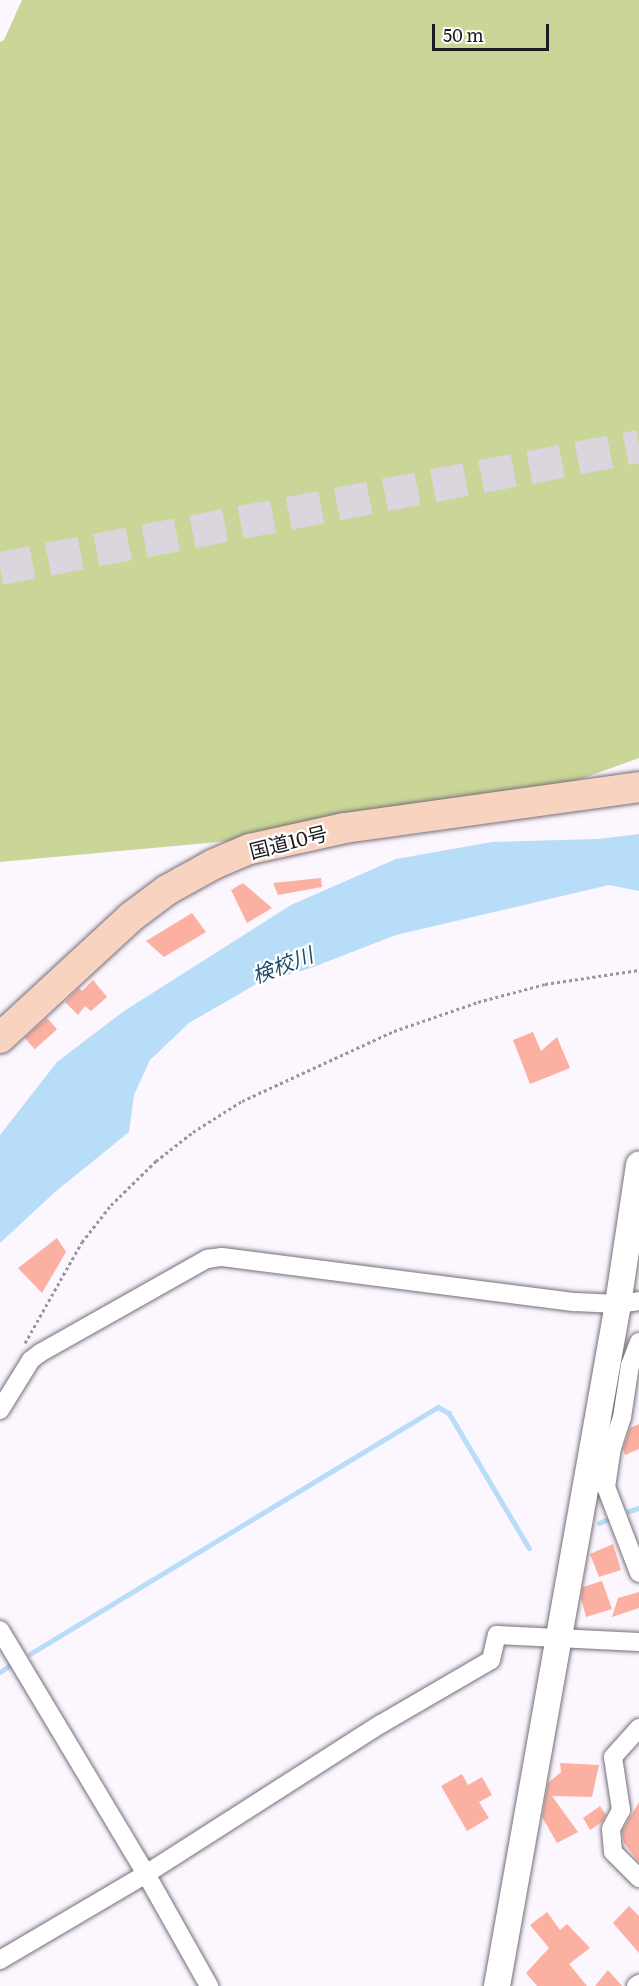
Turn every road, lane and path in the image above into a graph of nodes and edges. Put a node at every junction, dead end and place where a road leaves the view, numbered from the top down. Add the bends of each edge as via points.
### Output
1 (639, 787) edge
2 (639, 970) edge
3 (0, 1038) edge
4 (639, 1165) edge
5 (628, 1303) edge
6 (639, 1342) edge
7 (28, 1367) junction
8 (0, 1410) edge
9 (631, 1414) edge
10 (639, 1573) edge
11 (0, 1630) edge
12 (559, 1639) junction
13 (639, 1642) edge
14 (639, 1728) edge
15 (146, 1874) junction
16 (639, 1878) edge
17 (0, 1960) edge
18 (209, 1986) edge
19 (497, 1986) edge

1 - 3 highway, 国道10号 via 345,828 250,849 167,890 131,917
2 - 7 path via 544,984 394,1032 242,1101 193,1132 118,1198 82,1242 23,1346
4 - 5 main road
5 - 7 street via 575,1302 222,1257 207,1259 40,1353
5 - 12 main road
6 - 9 street via 630,1365
7 - 8 street
9 - 10 street via 612,1447 606,1487
11 - 15 street
12 - 13 street
12 - 15 street via 497,1635 491,1659 381,1724
12 - 19 main road
14 - 16 street via 613,1757 621,1810 611,1829 613,1852
15 - 17 street
15 - 18 street

